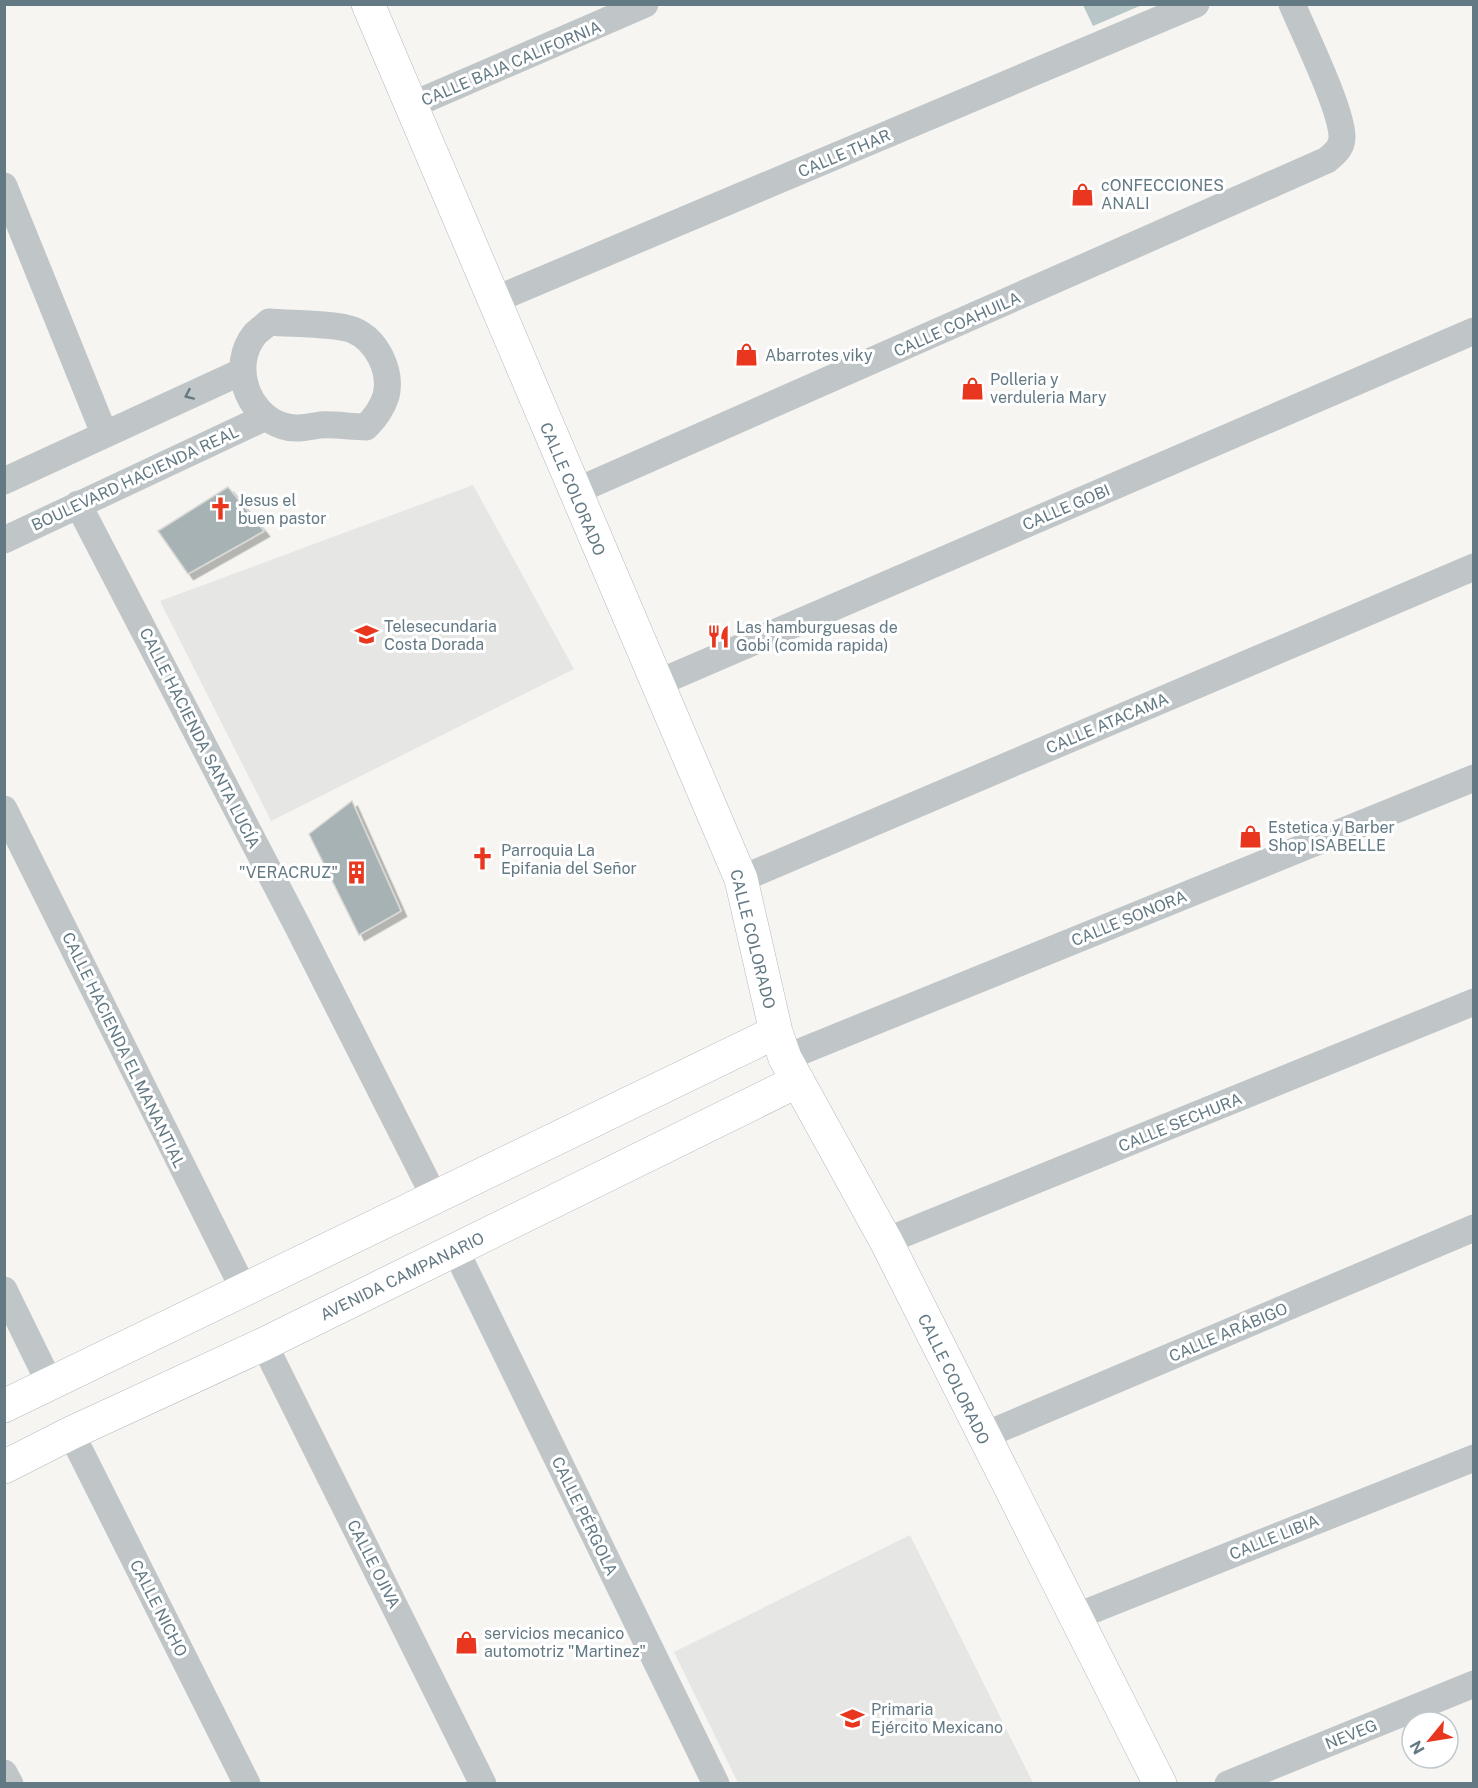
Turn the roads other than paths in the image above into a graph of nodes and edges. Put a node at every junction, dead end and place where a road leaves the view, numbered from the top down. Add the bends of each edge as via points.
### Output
1 (368, 4) edge
2 (645, 4) edge
3 (1196, 4) edge
4 (1292, 4) edge
5 (410, 106) junction
6 (4, 186) edge
7 (492, 301) junction
8 (1473, 332) edge
9 (243, 371) junction
10 (266, 417) junction
11 (104, 433) junction
12 (4, 481) edge
13 (574, 492) junction
14 (78, 504) junction
15 (4, 540) edge
16 (1473, 567) edge
17 (658, 683) junction
18 (1473, 778) edge
19 (4, 809) edge
20 (741, 879) junction
21 (1473, 1002) edge
22 (786, 1057) junction
23 (435, 1198) junction
24 (1473, 1228) edge
25 (886, 1241) junction
26 (455, 1249) junction
27 (4, 1290) edge
28 (244, 1290) junction
29 (264, 1344) junction
30 (50, 1384) junction
31 (4, 1406) edge
32 (71, 1433) junction
33 (982, 1436) junction
34 (1473, 1458) edge
35 (4, 1467) edge
36 (1075, 1617) junction
37 (1473, 1684) edge
38 (4, 1773) edge
39 (10, 1784) edge
40 (247, 1784) edge
41 (483, 1784) edge
42 (716, 1784) edge
43 (1160, 1784) edge
44 (1228, 1784) edge

1 - 5 street, CALLE COLORADO
2 - 5 street, CALLE BAJA CALIFORNIA
3 - 7 street, CALLE THAR
4 - 13 street, CALLE COAHUILA via 1338,118 1342,138 1338,151 1307,171
5 - 7 street, CALLE COLORADO
6 - 11 street
7 - 13 street, CALLE COLORADO
8 - 17 street, CALLE GOBI
9 - 10 street via 245,388
9 - 10 street via 254,335 269,322 335,325 354,330 381,357 386,394 379,412 366,427 321,425 302,429 283,426
9 -> 11 street
10 - 14 street, BOULEVARD HACIENDA REAL
11 - 12 street
13 - 17 street, CALLE COLORADO
14 - 15 street, BOULEVARD HACIENDA REAL
14 - 23 street, CALLE HACIENDA SANTA LUCÍA
16 - 20 street, CALLE ATACAMA
17 - 20 street, CALLE COLORADO
18 - 22 street, CALLE SONORA
19 - 28 street, CALLE HACIENDA EL MANANTIAL
20 - 22 street, CALLE COLORADO
21 - 25 street, CALLE SECHURA
22 - 23 street
22 - 25 street, CALLE COLORADO
22 - 26 street, AVENIDA CAMPANARIO
23 - 28 street
24 - 33 street, CALLE ARÁBIGO
25 - 33 street, CALLE COLORADO
26 - 29 street, AVENIDA CAMPANARIO
26 - 42 street, CALLE PÉRGOLA
27 - 30 street
28 - 30 street
29 - 32 street, AVENIDA CAMPANARIO
29 - 41 street, CALLE OJIVA
30 - 31 street
32 - 35 street, AVENIDA CAMPANARIO
32 - 40 street, CALLE NICHO
33 - 36 street, CALLE COLORADO
34 - 36 street, CALLE LIBIA
36 - 43 street, CALLE COLORADO
37 - 44 street, NEVEG
38 - 39 street

